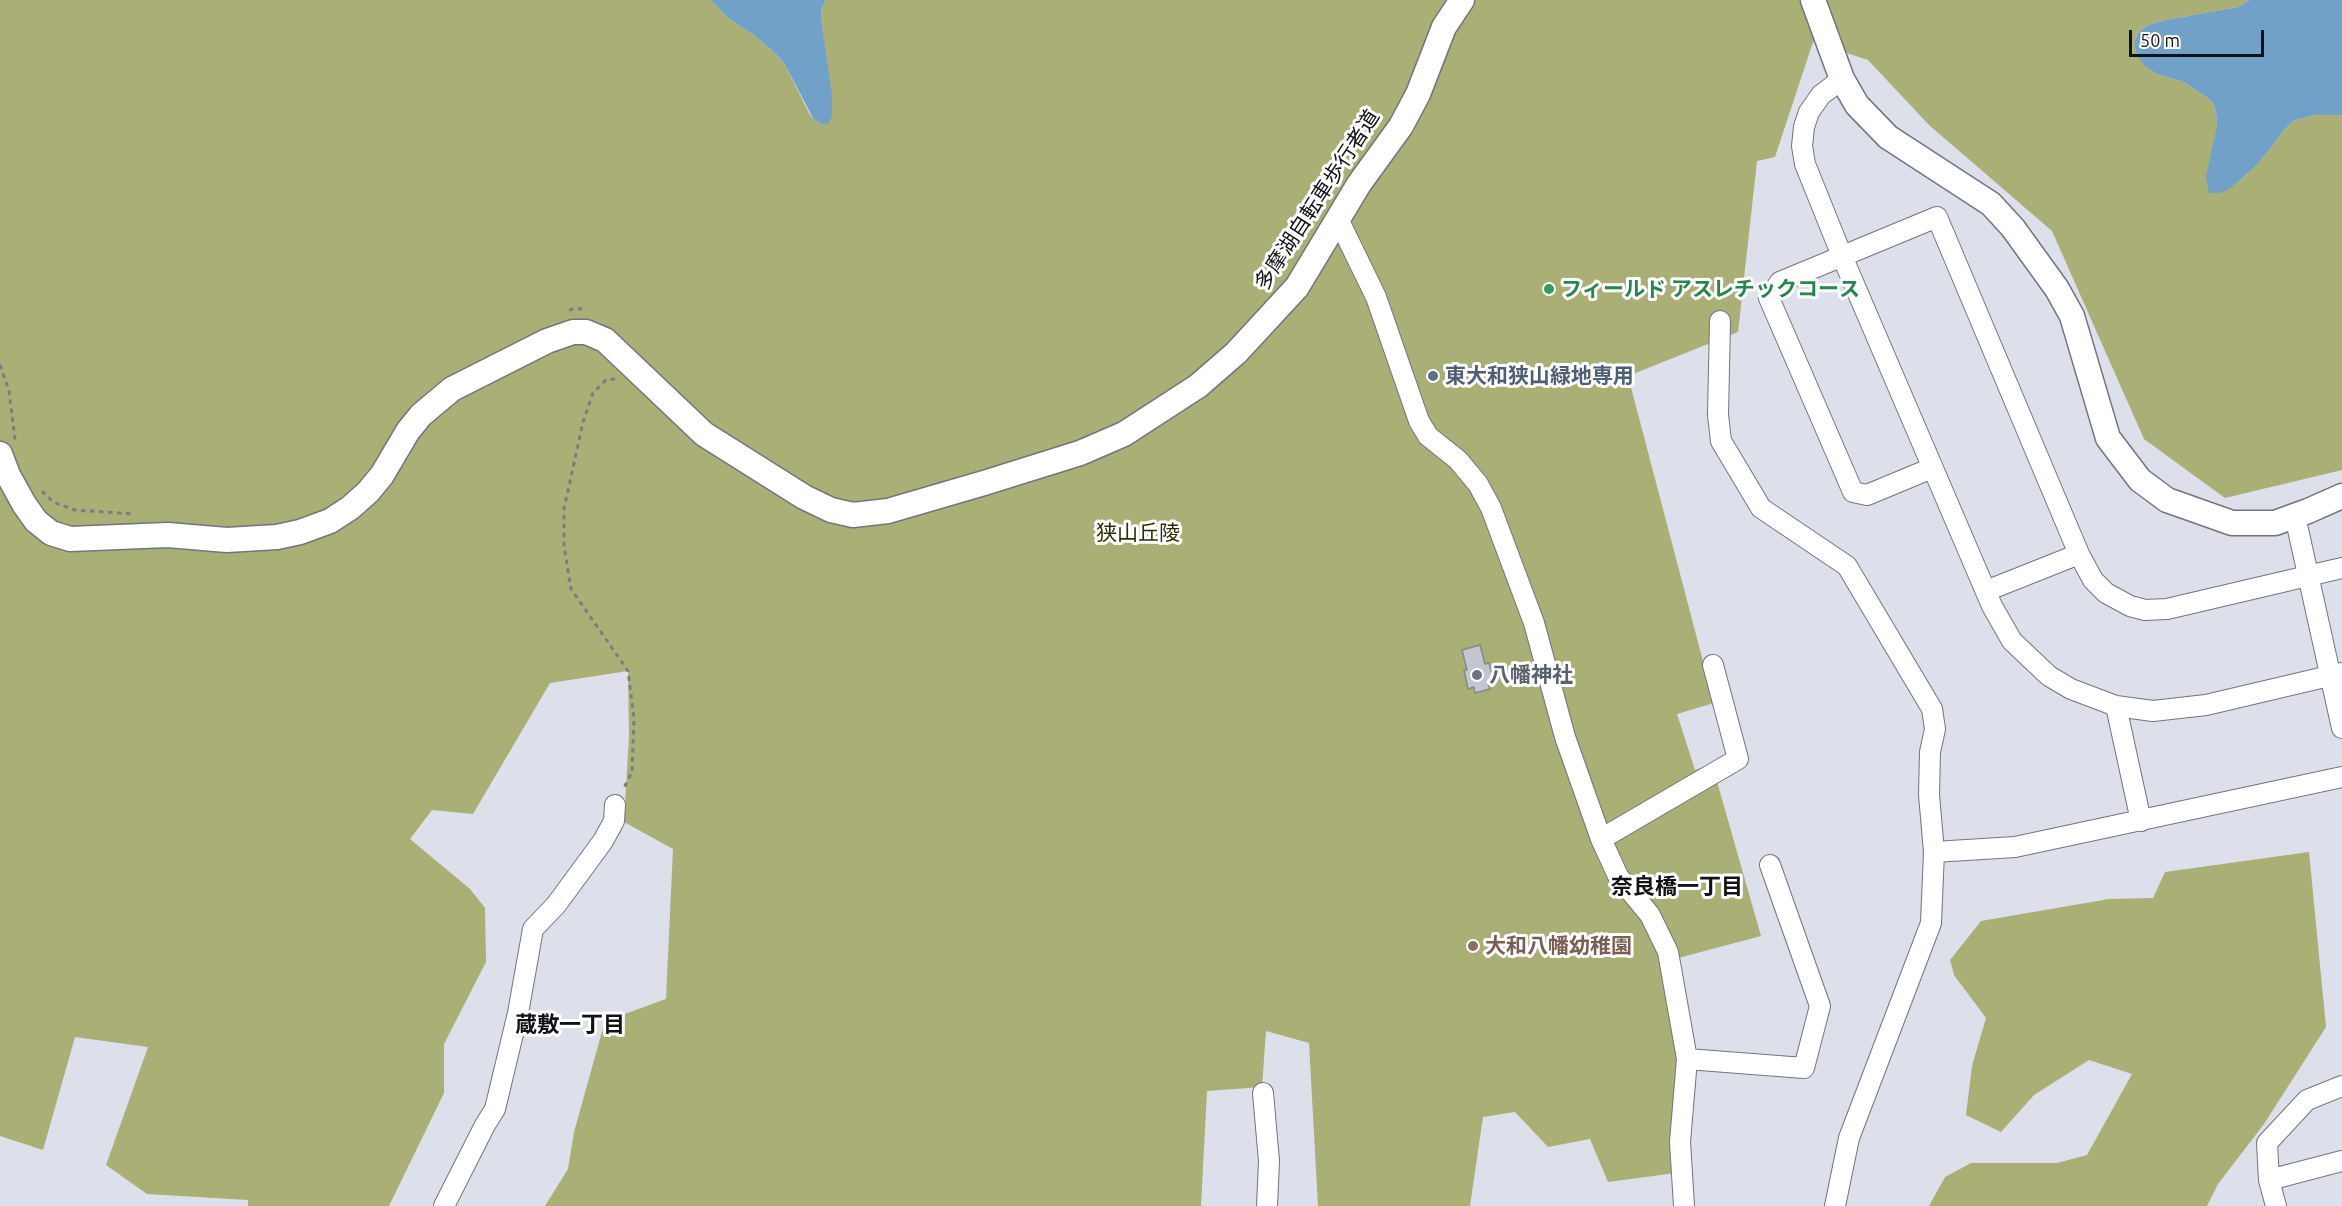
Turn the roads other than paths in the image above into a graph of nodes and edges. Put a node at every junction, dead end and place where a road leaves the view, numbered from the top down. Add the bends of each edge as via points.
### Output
1 (1462, 0) edge
2 (1813, 0) edge
3 (1842, 79) junction
4 (1338, 219) junction
5 (1842, 256) junction
6 (1720, 321) dead end
7 (8, 451) edge
8 (1932, 468) junction
9 (2342, 496) edge
10 (2295, 516) junction
11 (2079, 554) junction
12 (2342, 567) edge
13 (2309, 575) junction
14 (1986, 591) junction
15 (1713, 664) dead end
16 (2336, 674) edge
17 (2116, 706) junction
18 (2342, 728) edge
19 (2342, 777) edge
20 (615, 805) road end
21 (2141, 821) junction
22 (1601, 839) junction
23 (1934, 852) junction
24 (1770, 865) dead end
25 (1687, 1059) junction
26 (2342, 1086) edge
27 (1263, 1093) dead end
28 (2342, 1161) edge
29 (2269, 1180) junction
30 (444, 1206) edge
31 (1267, 1206) edge
32 (1684, 1206) edge
33 (1835, 1206) edge
34 (2276, 1206) edge

1 - 4 street via 1444,27 1401,126
2 - 3 street
3 - 5 street via 1821,95 1809,112 1802,146
3 - 10 street via 1857,105 1888,137 1990,204 2013,228 2066,303 2108,438 2140,480 2167,500 2232,523 2274,523
4 - 7 street via 1298,287 1278,309 1236,353 1161,412 1080,453 888,511 853,514 831,510 804,497 704,434 605,340 586,332 547,341 452,389 421,415 382,475 350,508 330,521 277,537 227,540 168,535 70,539 51,533 36,521 8,475
4 - 22 street via 1376,297 1419,421 1428,436 1458,460 1478,484 1491,508 1534,623 1565,737
5 - 8 street
5 - 8 street via 1780,282 1769,298 1853,492 1867,495
5 - 11 street via 1937,217
6 - 23 street via 1721,441 1761,508 1847,566 1932,709 1935,729 1929,795
8 - 14 street
9 - 10 street
10 - 13 street
11 - 13 street via 2093,580 2106,593 2145,610 2194,604
11 - 14 street
12 - 13 street
13 - 16 street
14 - 17 street via 2012,641 2032,662 2071,689
15 - 22 street via 1738,759
16 - 17 street via 2179,710
16 - 18 street
17 - 21 street
19 - 21 street
20 - 30 street via 614,820 603,841 556,905 533,929 495,1109
21 - 23 street via 2015,847
22 - 25 street via 1618,876 1650,915 1668,952
23 - 33 street via 1932,923 1849,1138
24 - 25 street via 1820,1006 1804,1068
25 - 32 street via 1680,1142
26 - 29 street via 2307,1100 2267,1143
27 - 31 street via 1269,1161
28 - 29 street
29 - 34 street

